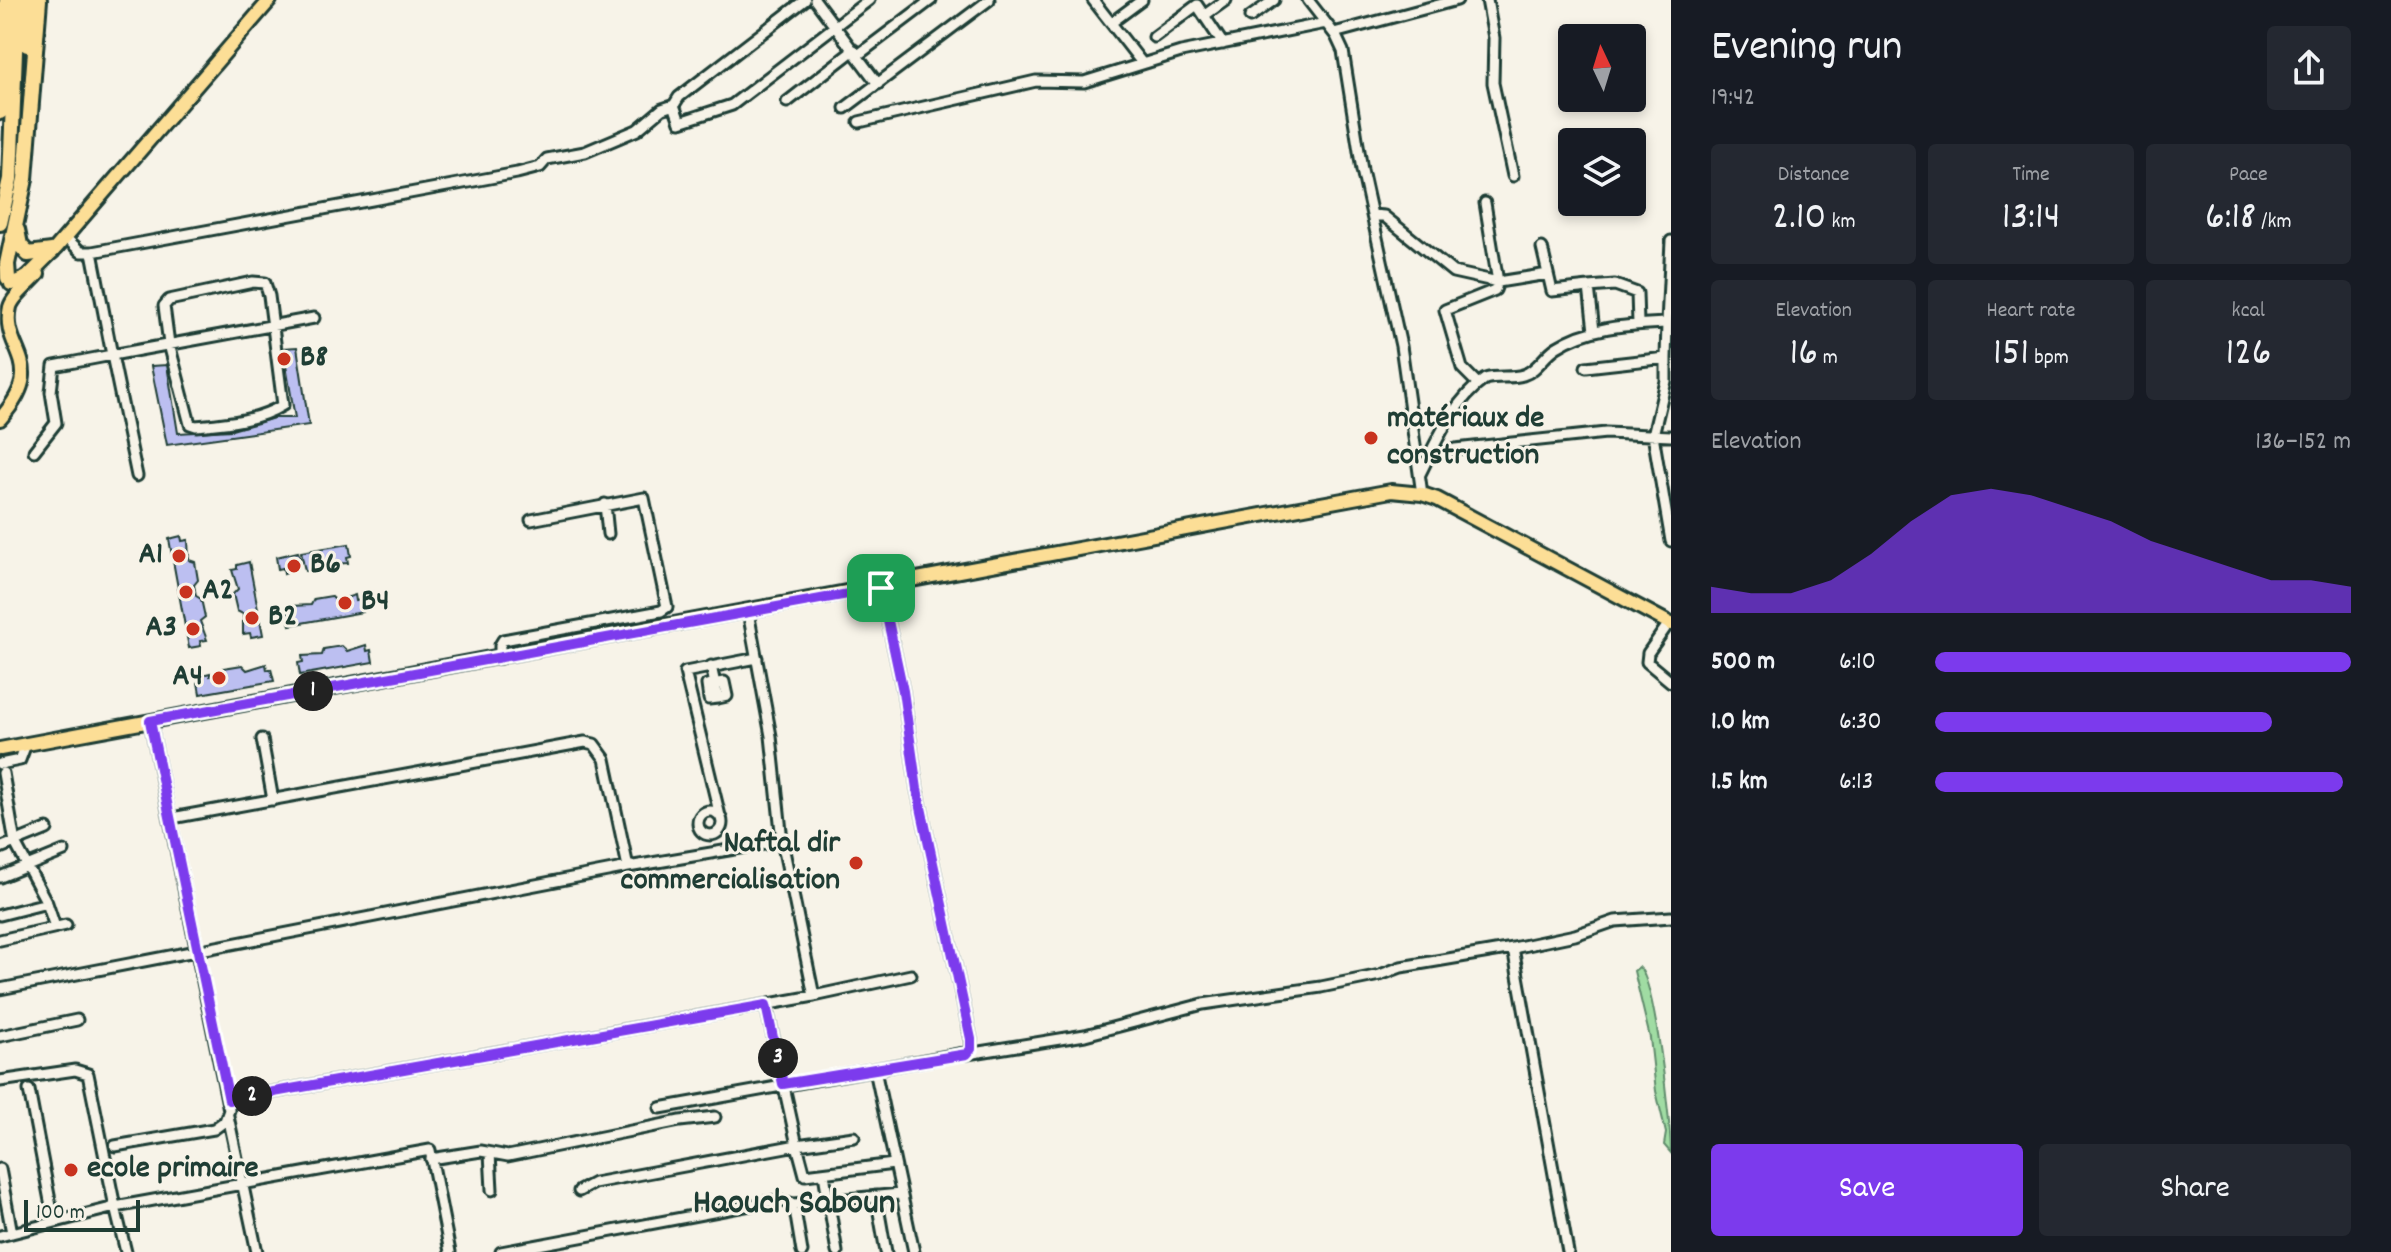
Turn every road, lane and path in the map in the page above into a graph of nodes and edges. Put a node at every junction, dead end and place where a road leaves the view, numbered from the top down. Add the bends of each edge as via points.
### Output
1 (7, 0) edge
2 (17, 0) edge
3 (28, 0) edge
4 (39, 0) edge
5 (270, 0) edge
6 (805, 0) edge
7 (815, 0) edge
8 (869, 0) edge
9 (931, 0) edge
10 (989, 0) edge
11 (1093, 0) edge
12 (1142, 0) edge
13 (1226, 0) edge
14 (1274, 0) edge
15 (1308, 0) edge
16 (1457, 0) edge
17 (1487, 0) edge
18 (1205, 15) junction
19 (1250, 17) dead end
20 (1111, 23) junction
21 (1326, 23) junction
22 (835, 26) junction
23 (1334, 33) junction
24 (1154, 37) dead end
25 (1223, 44) junction
26 (856, 53) junction
27 (1142, 63) junction
28 (878, 84) junction
29 (787, 102) dead end
30 (674, 105) junction
31 (845, 108) dead end
32 (0, 112) edge
33 (859, 122) dead end
34 (1513, 176) dead end
35 (1485, 203) dead end
36 (1372, 215) junction
37 (17, 219) junction
38 (0, 223) edge
39 (65, 237) junction
40 (1671, 241) edge
41 (1542, 248) dead end
42 (54, 250) junction
43 (92, 252) junction
44 (0, 259) edge
45 (1548, 274) junction
46 (6, 277) edge
47 (1498, 282) junction
48 (1589, 287) junction
49 (10, 305) junction
50 (0, 317) edge
51 (314, 318) dead end
52 (1668, 320) edge
53 (1638, 324) junction
54 (273, 325) junction
55 (0, 328) edge
56 (1594, 331) junction
57 (169, 344) junction
58 (112, 355) junction
59 (1666, 358) junction
60 (21, 364) junction
61 (1586, 367) dead end
62 (1478, 384) junction
63 (0, 419) edge
64 (1653, 435) junction
65 (1671, 436) edge
66 (34, 451) dead end
67 (1428, 458) junction
68 (1420, 474) junction
69 (137, 476) dead end
70 (1422, 494) junction
71 (605, 504) junction
72 (531, 520) dead end
73 (608, 534) dead end
74 (1671, 541) edge
75 (881, 588) junction
76 (748, 612) junction
77 (1670, 624) edge
78 (500, 658) junction
79 (757, 658) junction
80 (711, 666) junction
81 (1671, 682) edge
82 (718, 698) dead end
83 (150, 721) junction
84 (262, 739) dead end
85 (26, 744) junction
86 (0, 749) edge
87 (2, 768) edge
88 (3, 794) edge
89 (273, 800) junction
90 (720, 816) dead end
91 (172, 818) junction
92 (12, 823) junction
93 (0, 825) edge
94 (47, 829) dead end
95 (782, 841) junction
96 (15, 843) junction
97 (0, 848) edge
98 (64, 851) dead end
99 (28, 866) junction
100 (628, 867) junction
101 (0, 877) edge
102 (47, 903) junction
103 (0, 915) edge
104 (1671, 917) edge
105 (0, 940) edge
106 (1513, 948) junction
107 (198, 949) junction
108 (911, 975) dead end
109 (0, 989) edge
110 (814, 996) junction
111 (766, 1005) junction
112 (77, 1020) dead end
113 (0, 1036) edge
114 (967, 1054) junction
115 (875, 1070) junction
116 (0, 1081) edge
117 (783, 1084) junction
118 (29, 1090) dead end
119 (229, 1100) junction
120 (660, 1108) dead end
121 (228, 1116) junction
122 (715, 1117) dead end
123 (854, 1137) dead end
124 (797, 1145) junction
125 (115, 1146) dead end
126 (490, 1153) junction
127 (431, 1159) junction
128 (894, 1164) junction
129 (0, 1169) edge
130 (824, 1174) junction
131 (243, 1184) junction
132 (492, 1190) dead end
133 (579, 1191) dead end
134 (900, 1194) junction
135 (876, 1196) junction
136 (826, 1201) junction
137 (794, 1204) junction
138 (115, 1207) junction
139 (54, 1222) junction
140 (12, 1233) junction
141 (0, 1236) edge
142 (126, 1252) edge
143 (257, 1252) edge
144 (450, 1252) edge
145 (501, 1252) edge
146 (802, 1252) edge
147 (837, 1252) edge
148 (886, 1252) edge
149 (914, 1252) edge
150 (1568, 1252) edge

1 - 32 highway
2 - 38 highway via 10,179
3 - 44 highway via 19,184
4 - 37 highway via 31,128
5 - 39 main road
6 - 30 street
7 - 22 street
8 - 22 street
9 - 26 street
10 - 28 street
11 - 20 street
12 - 20 street
13 - 18 street
14 - 19 street
15 - 21 street
16 - 23 street
17 - 34 street via 1494,38 1493,83
18 - 24 street via 1197,5
18 - 25 street
20 - 27 street
21 - 23 street
21 - 25 street
22 - 26 street
22 - 30 street via 732,105 680,122
23 - 36 street via 1348,73
25 - 27 street
26 - 28 street
26 - 29 street
27 - 33 street via 1084,82 1036,81
28 - 31 street
30 - 43 street via 637,130 517,173
35 - 47 street
36 - 47 street via 1384,216 1453,272
36 - 68 street via 1401,346
37 - 42 highway via 23,250 33,255
37 - 46 highway
39 - 42 main road
39 - 43 street via 81,252
40 - 52 street
41 - 45 street
42 - 46 main road via 27,277
42 - 49 main road
43 - 58 street
45 - 47 street
45 - 48 street via 1552,291
46 - 49 main road
47 - 62 street via 1495,290 1445,310 1462,368
48 - 53 street via 1615,285 1637,293
48 - 56 street
49 - 50 main road
49 - 60 main road via 9,323
51 - 54 street
52 - 53 street
52 - 59 street
53 - 56 street
54 - 57 street
54 - 57 street via 265,283 253,282 169,300 163,312
54 - 57 street via 283,405 240,421 190,424
55 - 60 main road
56 - 62 street via 1554,349 1531,372
57 - 58 street
58 - 66 street via 54,366 56,423
58 - 69 street
59 - 61 street
59 - 64 street
60 - 63 main road via 20,393
62 - 67 street
64 - 65 street
64 - 67 street via 1606,433 1455,449
64 - 74 street
67 - 68 street
68 - 70 street
70 - 75 main road via 1391,491
70 - 77 main road
71 - 72 street
71 - 73 street
71 - 78 street via 647,499 667,607 503,640
75 - 76 main road
75 - 114 street via 917,789 971,1039
76 - 78 main road
76 - 79 street
77 - 81 street via 1647,662
78 - 83 main road
79 - 80 street
79 - 95 street
80 - 82 street via 715,684 707,685 709,699
80 - 90 street via 685,672
83 - 85 main road
83 - 91 street
84 - 89 street
85 - 86 main road
85 - 87 street via 20,760
87 - 88 street
88 - 92 street
89 - 91 street
89 - 100 street via 585,742 594,744 605,759
91 - 107 street
92 - 93 street
92 - 96 street
94 - 96 street
95 - 100 street
95 - 110 street
96 - 97 street
96 - 99 street
98 - 99 street
99 - 101 street
99 - 102 street
100 - 107 street
102 - 103 street
102 - 105 street via 60,926
104 - 106 street via 1615,921
106 - 114 street via 1321,987 1203,1004 1085,1035
106 - 150 street
107 - 109 street
107 - 119 street
108 - 110 street
110 - 111 street
111 - 117 street
111 - 119 street
112 - 113 street
114 - 115 street
115 - 117 street
115 - 128 street
116 - 138 street via 75,1070 88,1074
117 - 120 street
117 - 124 street
118 - 139 street
119 - 121 street
121 - 125 street via 214,1129
121 - 131 street
122 - 126 street via 508,1156
123 - 124 street
124 - 130 street via 805,1175
124 - 133 street via 594,1183
126 - 127 street
126 - 132 street
127 - 131 street via 430,1150
127 - 144 street
128 - 130 street
128 - 134 street
129 - 140 street
130 - 136 street
131 - 138 street
131 - 143 street
134 - 135 street
134 - 149 street
135 - 136 street
135 - 148 street
136 - 137 street
136 - 147 street
137 - 145 street via 777,1200
137 - 146 street
138 - 139 street
138 - 142 street
139 - 140 street
140 - 141 street

